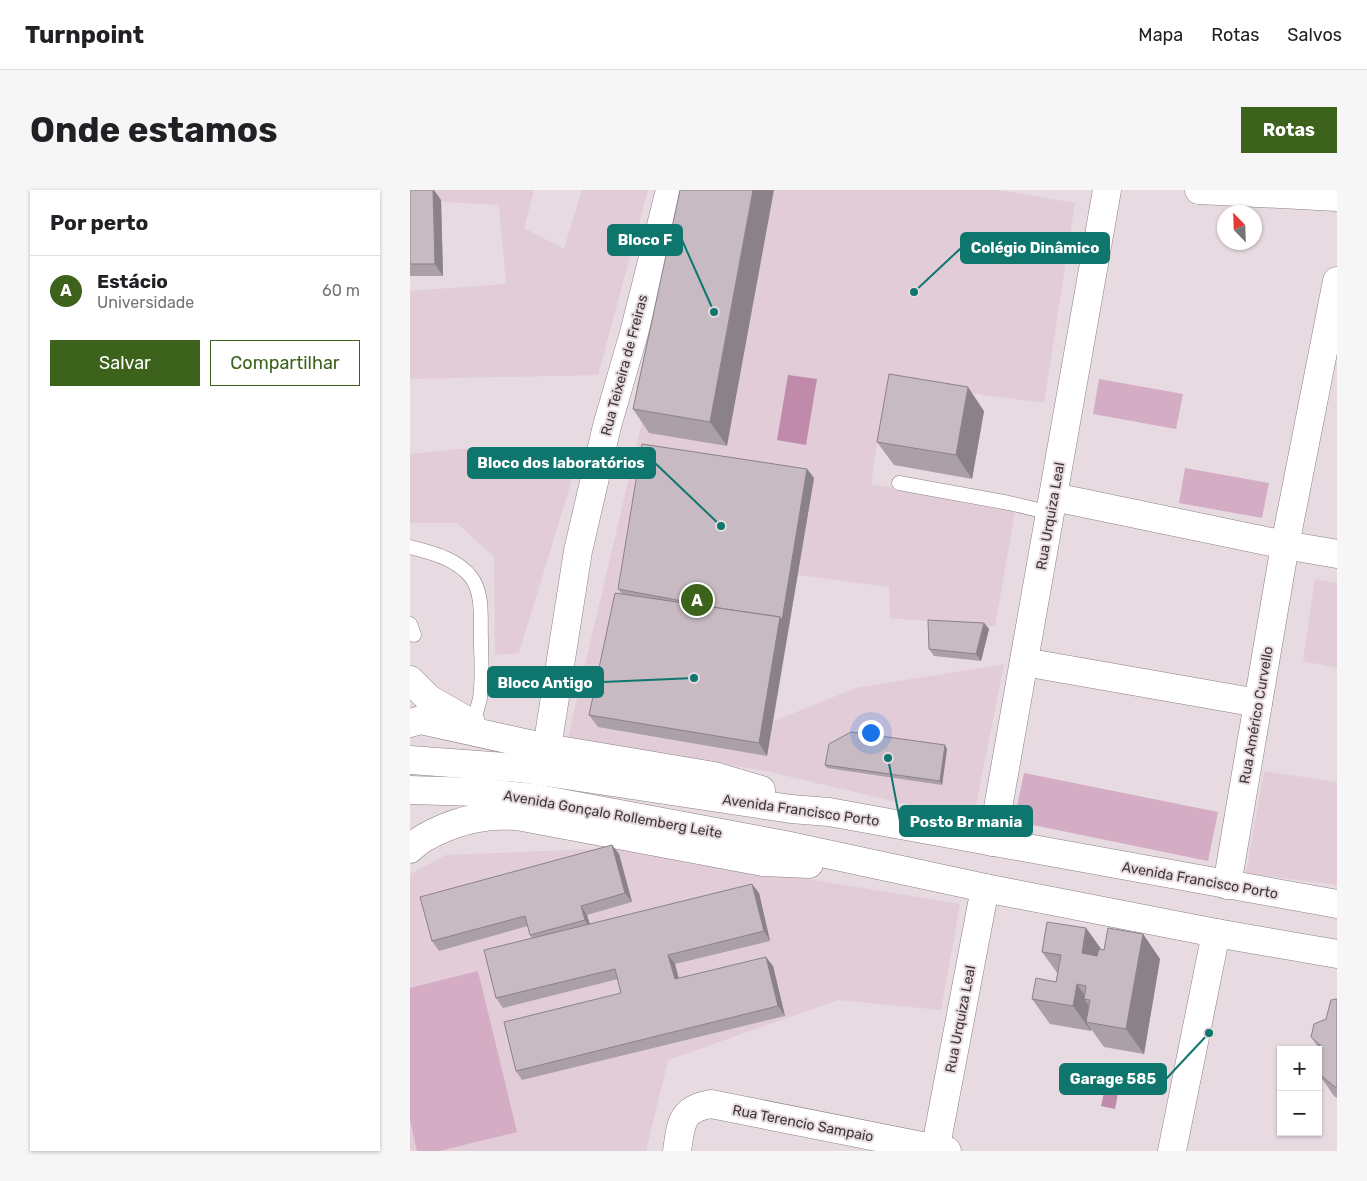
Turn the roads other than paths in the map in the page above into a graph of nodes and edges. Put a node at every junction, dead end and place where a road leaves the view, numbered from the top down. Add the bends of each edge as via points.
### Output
1 (670, 190) edge
2 (1107, 190) edge
3 (1199, 190) edge
4 (1337, 198) edge
5 (1337, 281) edge
6 (899, 483) edge
7 (1052, 505) junction
8 (1286, 545) junction
9 (410, 547) edge
10 (1337, 554) edge
11 (1024, 662) junction
12 (410, 680) edge
13 (1258, 703) junction
14 (410, 722) edge
15 (483, 730) junction
16 (547, 748) junction
17 (410, 760) edge
18 (410, 790) edge
19 (829, 812) junction
20 (992, 842) junction
21 (412, 843) edge
22 (874, 863) junction
23 (1227, 885) junction
24 (985, 888) junction
25 (1337, 904) edge
26 (1216, 933) junction
27 (1337, 954) edge
28 (939, 1150) edge
29 (677, 1151) edge
30 (1172, 1151) edge

1 - 16 street, Rua Teixeira de Freiras via 607,426 578,551
2 - 7 street, Rua Urquiza Leal
3 - 4 street
5 - 8 street, Rua Américo Curvello
6 - 7 lane via 1009,503
7 - 8 street
7 - 11 street, Rua Urquiza Leal
8 - 10 street
8 - 13 street, Rua Américo Curvello
9 - 15 lane via 445,557 465,570 478,592
11 - 13 street
11 - 20 street, Rua Urquiza Leal
12 - 15 street via 429,699
13 - 23 street, Rua Américo Curvello
14 - 15 street via 421,720
15 - 16 street
16 - 19 street via 714,776
17 - 19 street, Avenida Francisco Porto via 519,768
18 - 22 street, Avenida Gonçalo Rollemberg Leite via 534,798
19 - 20 street, Avenida Francisco Porto
20 - 23 street, Avenida Francisco Porto
21 - 22 street via 456,824 484,817 517,816 763,862 816,865
22 - 24 street
23 - 25 street, Avenida Francisco Porto
24 - 26 street
24 - 28 street, Rua Urquiza Leal
26 - 27 street
26 - 30 street
28 - 29 street, Rua Terencio Sampaio via 711,1104 689,1111 682,1124

